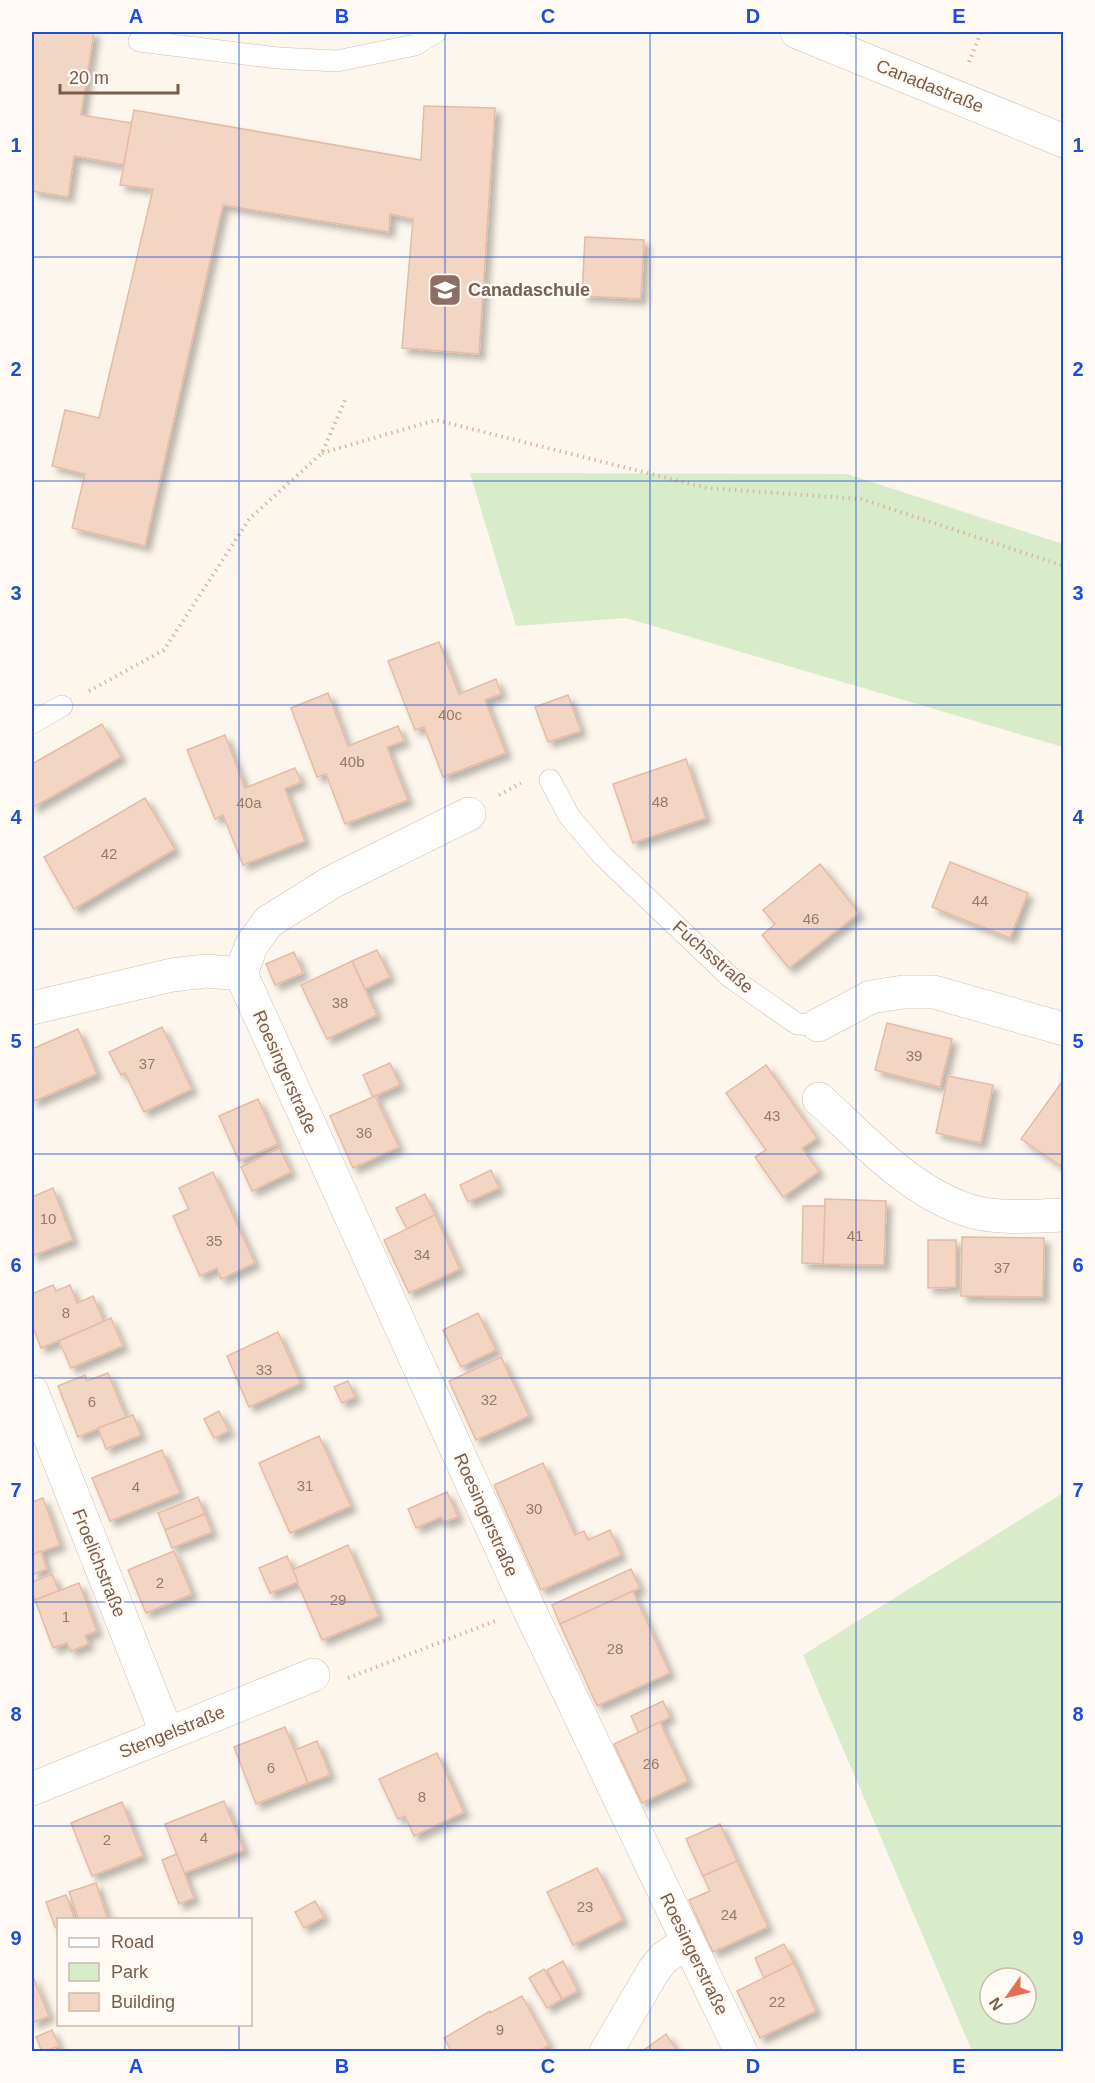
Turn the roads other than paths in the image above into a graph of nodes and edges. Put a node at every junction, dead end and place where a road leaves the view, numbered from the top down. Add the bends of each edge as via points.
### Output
1 (436, 32) edge
2 (797, 32) edge
3 (140, 42) dead end
4 (1064, 141) edge
5 (62, 706) road end
6 (32, 723) edge
7 (550, 780) road end
8 (469, 814) road end
9 (241, 974) junction
10 (32, 1008) edge
11 (818, 1025) joint
12 (1064, 1029) edge
13 (819, 1099) dead end
14 (1064, 1215) edge
15 (32, 1392) edge
16 (313, 1675) dead end
17 (167, 1734) junction
18 (32, 1789) edge
19 (687, 1942) junction
20 (606, 2052) edge
21 (741, 2052) edge

1 - 3 lane via 415,45 337,61
2 - 4 street, Canadastraße
5 - 6 lane
7 - 11 lane, Fuchsstraße via 569,816 603,856 730,977 797,1024
8 - 9 street via 332,882 268,922 251,946
9 - 10 street via 206,971 172,975
9 - 19 street, Roesingerstraße via 529,1609
11 - 12 street, Fuchsstraße via 871,997 934,992
13 - 14 street via 901,1174 935,1196 965,1210 1014,1217
15 - 17 street, Froelichstraße
16 - 17 street, Stengelstraße
17 - 18 street, Stengelstraße
19 - 20 street via 654,1970
19 - 21 street, Roesingerstraße

